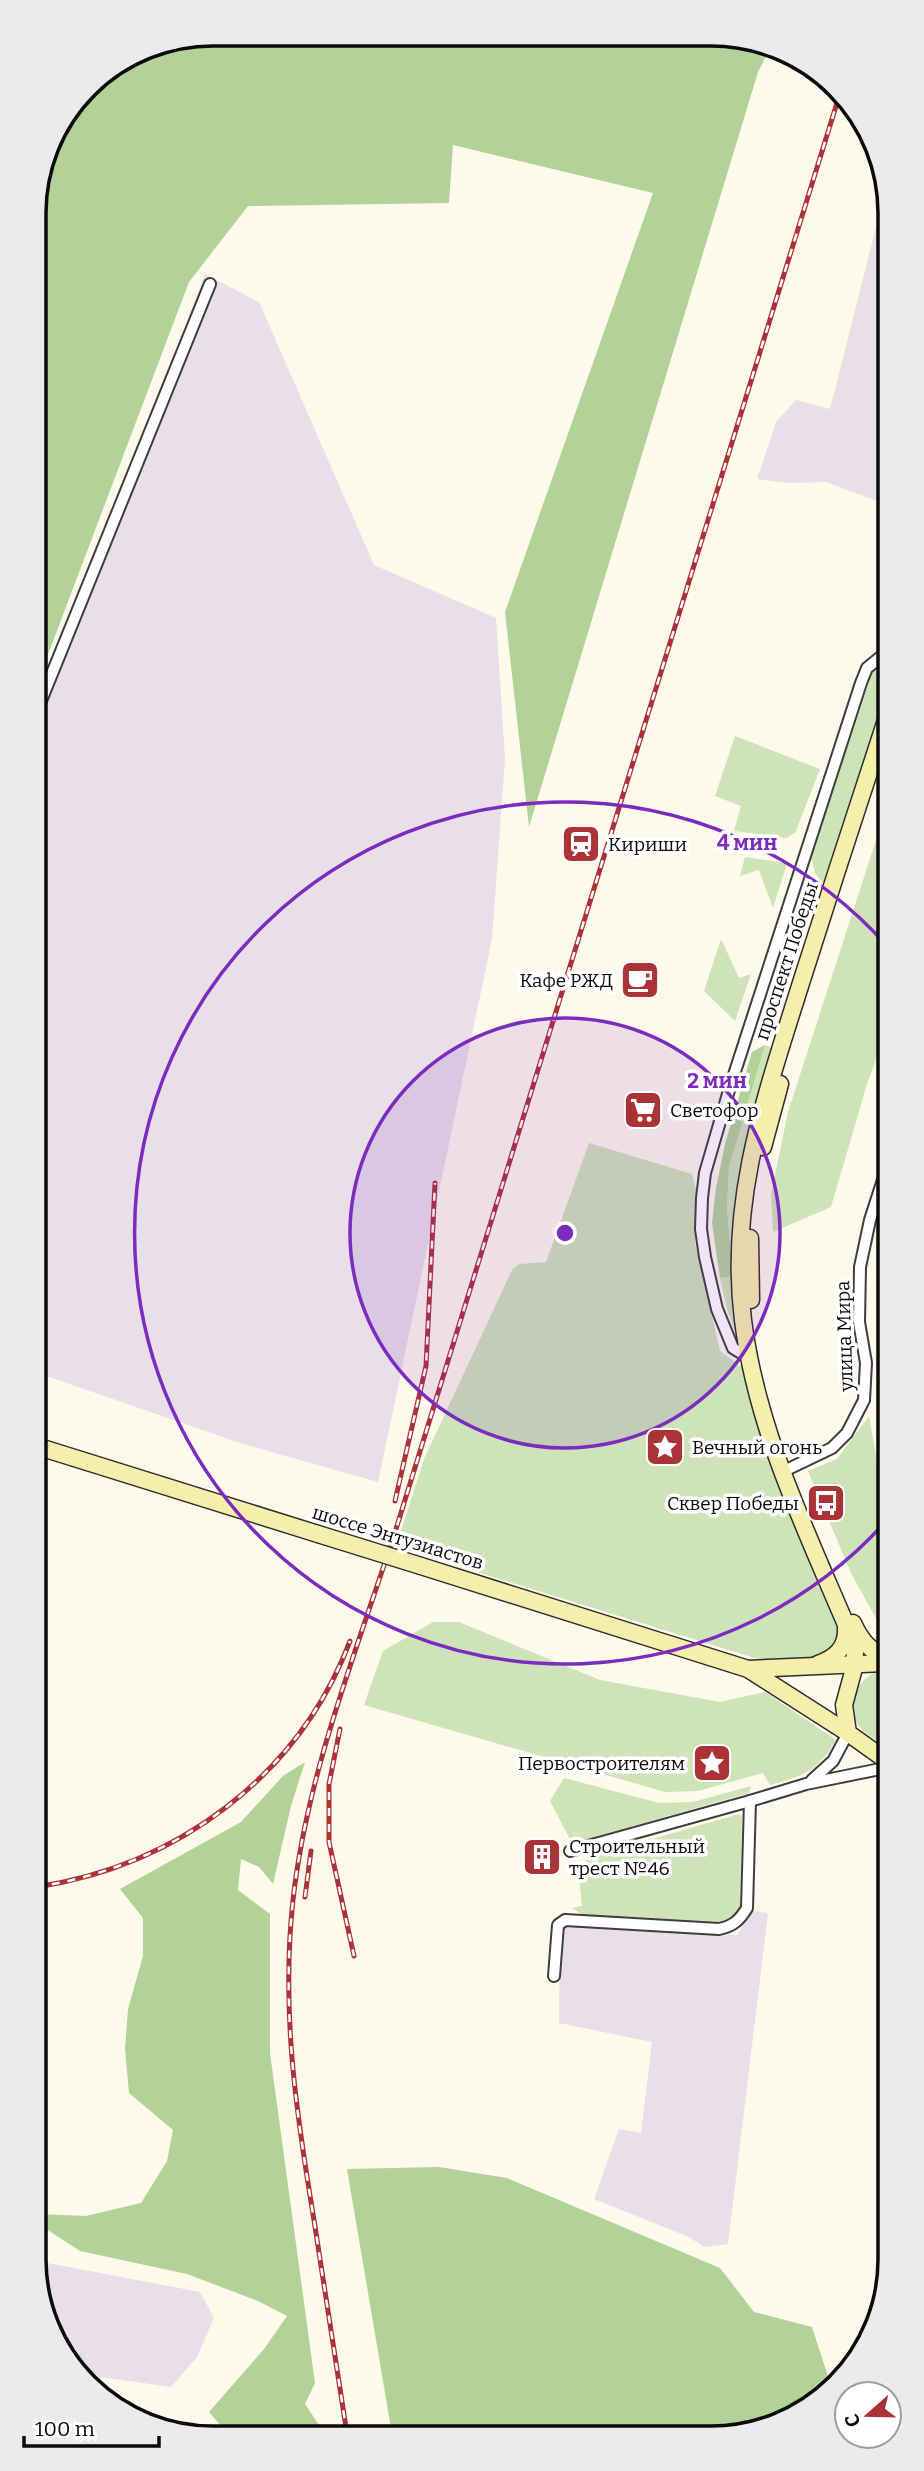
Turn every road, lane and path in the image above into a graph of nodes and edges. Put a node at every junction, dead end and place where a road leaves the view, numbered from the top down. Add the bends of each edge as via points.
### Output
1 (210, 284) dead end
2 (878, 660) edge
3 (46, 688) edge
4 (878, 745) edge
5 (878, 773) edge
6 (878, 1195) edge
7 (749, 1355) junction
8 (46, 1449) edge
9 (786, 1471) junction
10 (849, 1624) junction
11 (878, 1656) edge
12 (878, 1663) edge
13 (854, 1665) junction
14 (812, 1666) junction
15 (878, 1666) edge
16 (748, 1669) junction
17 (852, 1682) junction
18 (848, 1732) junction
19 (878, 1756) edge
20 (878, 1768) edge
21 (806, 1784) junction
22 (750, 1801) junction
23 (570, 1851) dead end
24 (554, 1976) dead end

1 - 3 street
2 - 7 street via 867,668 861,683 705,1173 701,1228 717,1309 733,1348
4 - 7 main road, проспект Победы via 751,1153 739,1262
5 - 9 main road, проспект Победы via 788,1053 752,1203 751,1307
6 - 9 street, улица Мира via 860,1267 864,1400 847,1433 832,1448
7 - 9 main road, проспект Победы via 767,1426
8 - 16 main road, шоссе Энтузиастов, bridge
9 - 10 main road, проспект Победы
10 - 11 main road
10 - 13 main road
10 - 14 main road via 838,1654
12 - 13 main road
13 - 14 main road
13 - 17 main road
14 - 16 main road
15 - 17 main road
16 - 18 main road
17 - 18 main road via 844,1705
18 - 19 main road
18 - 21 street via 833,1761
20 - 21 street
21 - 22 street
22 - 23 street
22 - 24 street via 747,1908 741,1918 719,1929 565,1920 556,1934

